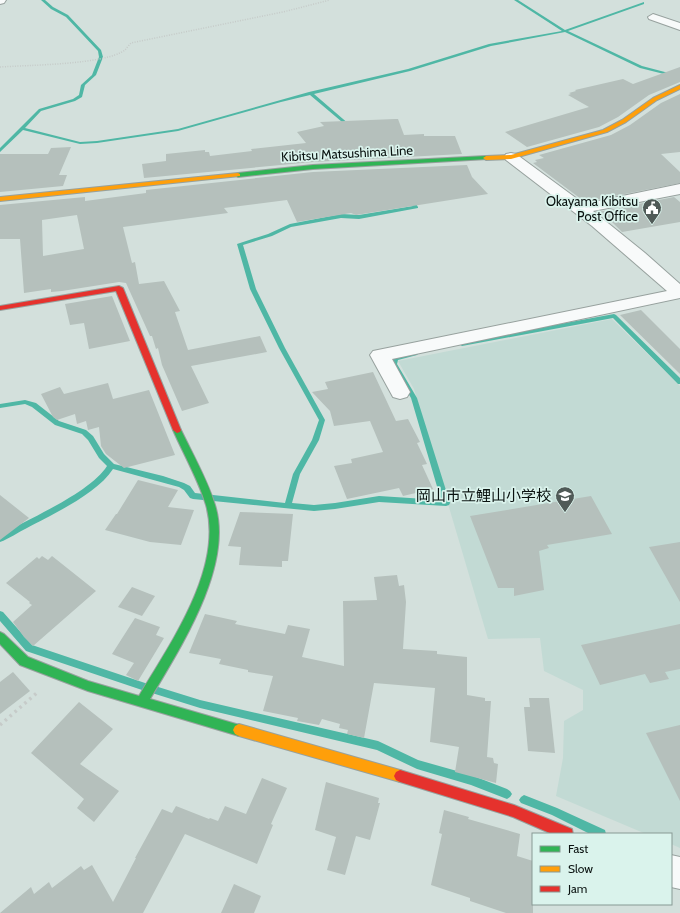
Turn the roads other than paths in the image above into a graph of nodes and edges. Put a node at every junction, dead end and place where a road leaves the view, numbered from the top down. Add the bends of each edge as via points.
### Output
1 (653, 17) dead end
2 (680, 27) edge
3 (680, 86) edge
4 (511, 157) junction
5 (680, 189) edge
6 (0, 199) edge
7 (582, 209) junction
8 (680, 293) edge
9 (0, 308) edge
10 (400, 392) dead end
11 (0, 638) edge
12 (142, 702) junction
13 (565, 833) edge

1 - 2 street
3 - 4 main road, Kibitsu Matsushima Line via 605,131
4 - 6 main road, Kibitsu Matsushima Line via 313,167
4 - 7 street
5 - 7 street
7 - 8 street via 648,262
8 - 10 street via 611,310 380,355
9 - 12 main road via 119,288 211,506 213,549 203,586 185,629
11 - 12 main road via 24,660 88,686
12 - 13 main road via 428,784 514,811

